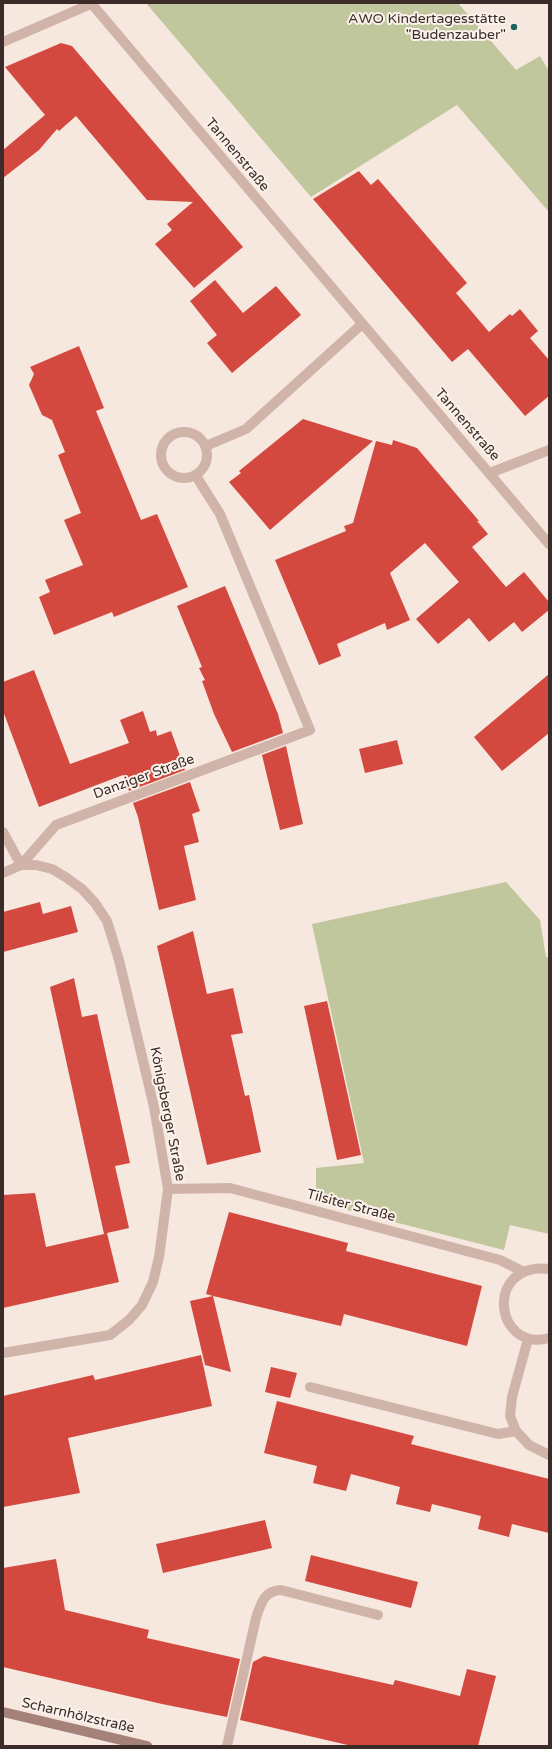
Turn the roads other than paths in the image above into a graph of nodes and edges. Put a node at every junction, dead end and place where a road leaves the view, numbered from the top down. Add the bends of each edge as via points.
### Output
1 (91, 3) edge
2 (3, 42) edge
3 (362, 324) junction
4 (206, 446) junction
5 (549, 450) edge
6 (490, 473) junction
7 (196, 476) junction
8 (549, 544) edge
9 (3, 832) edge
10 (21, 865) junction
11 (3, 873) edge
12 (168, 1189) junction
13 (549, 1269) edge
14 (522, 1271) junction
15 (549, 1338) edge
16 (528, 1339) junction
17 (3, 1353) edge
18 (310, 1387) dead end
19 (516, 1431) junction
20 (549, 1455) edge
21 (378, 1615) dead end
22 (3, 1712) edge
23 (147, 1746) edge
24 (227, 1746) edge

1 - 2 street
1 - 3 street, Tannenstraße
3 - 4 street via 246,429
3 - 6 street, Tannenstraße
4 - 7 street via 206,463
4 - 7 street via 201,438 193,433 184,432 166,439 162,448 160,457 169,474 182,478
5 - 6 street
6 - 8 street, Tannenstraße
7 - 10 street, Danziger Straße via 220,514 310,730 56,825
9 - 10 street
10 - 11 street, Danziger Straße
10 - 12 street, Königsberger Straße via 52,869 67,878 95,903 107,922 119,960 154,1106
12 - 14 street, Tilsiter Straße via 230,1188 500,1260
12 - 17 street, Königsberger Straße via 159,1257 152,1282 142,1305 129,1320 110,1335
13 - 14 street
14 - 16 street via 511,1280 504,1293 503,1307 507,1321 516,1332
15 - 16 street
16 - 19 street via 512,1398 510,1416
18 - 19 street via 498,1434
19 - 20 street via 529,1445
21 - 24 street via 281,1590 273,1590 262,1599
22 - 23 main road, Scharnhölzstraße

